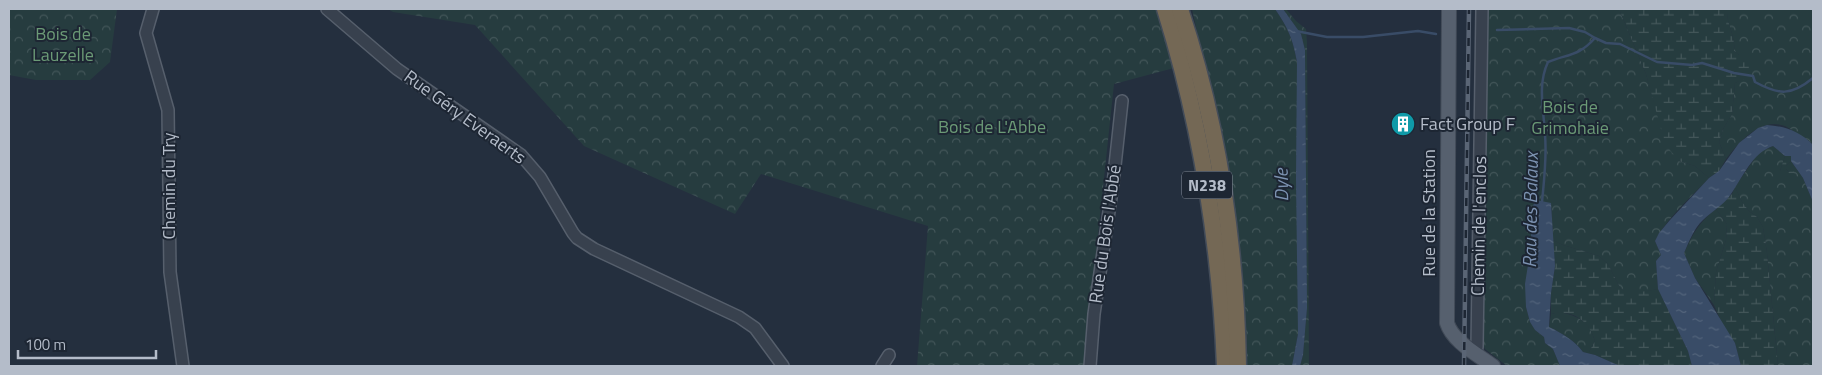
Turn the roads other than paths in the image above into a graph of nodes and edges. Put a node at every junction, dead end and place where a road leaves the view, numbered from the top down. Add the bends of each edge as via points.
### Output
1 (153, 9) edge
2 (327, 9) edge
3 (1165, 9) edge
4 (1449, 9) edge
5 (1482, 9) edge
6 (1183, 13) edge
7 (1122, 101) dead end
8 (1475, 353) junction
9 (889, 355) dead end
10 (183, 366) edge
11 (784, 366) edge
12 (882, 366) edge
13 (1090, 366) edge
14 (1225, 366) edge
15 (1238, 366) edge
16 (1492, 366) edge

1 - 10 street, Chemin du Try via 146,33 168,110 170,272
2 - 11 street, Rue Géry Everaerts via 397,69 521,155 545,185 577,238 740,317 754,328
3 - 14 highway, N238 via 1189,93 1202,158 1220,283
4 - 8 main road, Rue de la Station via 1446,323 1454,337
5 - 8 street, Chemin de l'enclos
6 - 15 highway, N238 via 1218,165 1235,289
7 - 13 street, Rue du Bois l'Abbé
8 - 16 main road, Rue de la Station
9 - 12 street

